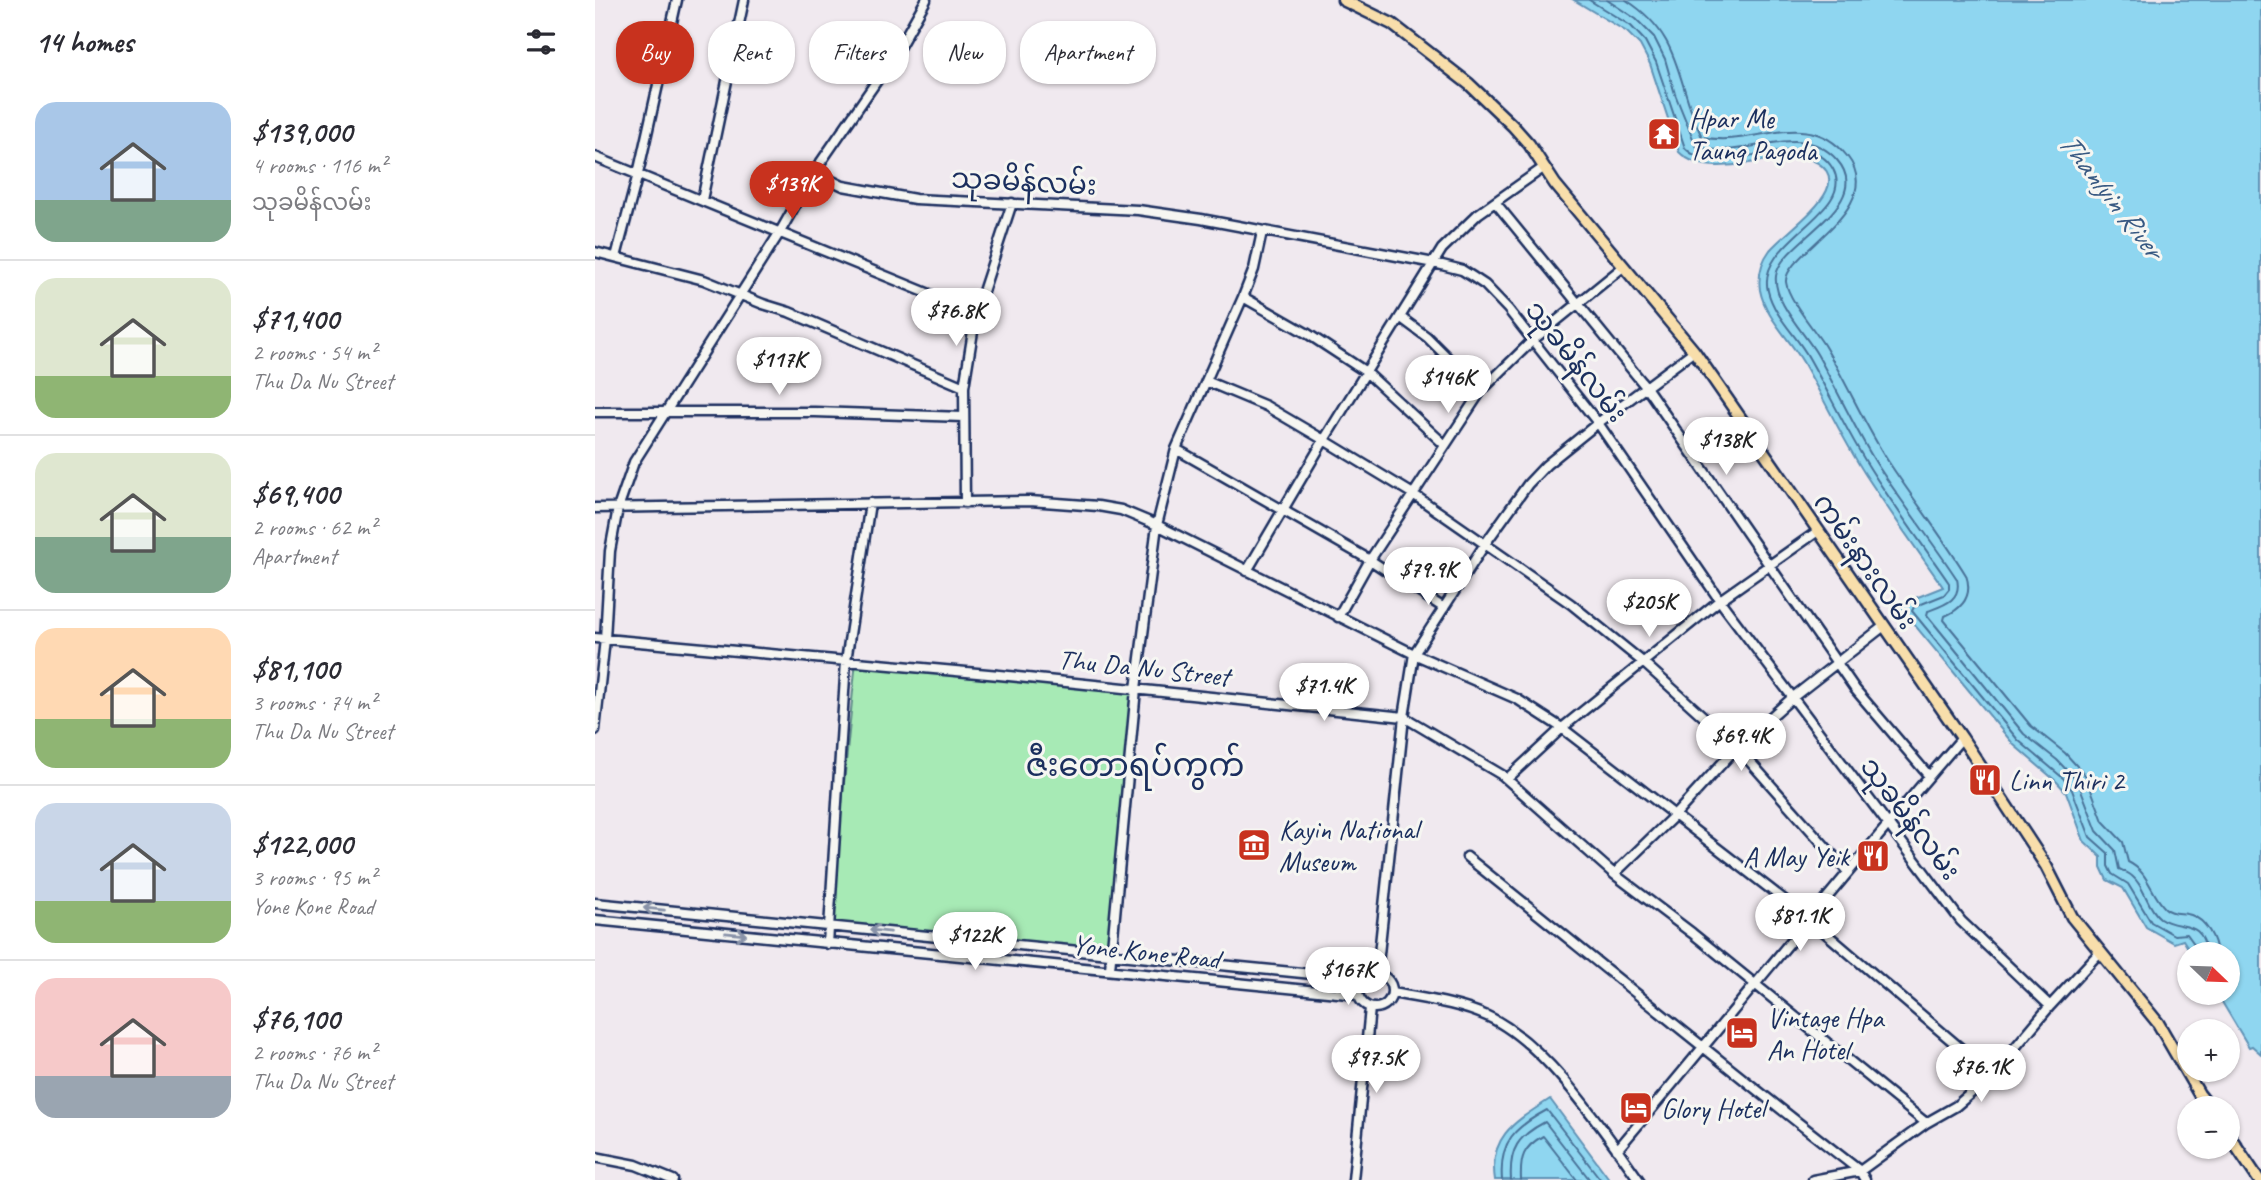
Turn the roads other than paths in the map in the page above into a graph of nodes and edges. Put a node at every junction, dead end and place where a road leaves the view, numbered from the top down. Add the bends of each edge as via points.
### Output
1 (677, 0) edge
2 (744, 0) edge
3 (926, 0) edge
4 (1343, 0) edge
5 (595, 157) edge
6 (1543, 168) junction
7 (814, 172) junction
8 (638, 174) junction
9 (702, 200) junction
10 (1495, 202) junction
11 (1012, 203) junction
12 (780, 232) junction
13 (1262, 232) junction
14 (595, 252) edge
15 (616, 257) junction
16 (1434, 263) junction
17 (1623, 267) junction
18 (739, 295) junction
19 (1243, 298) junction
20 (1579, 304) junction
21 (977, 313) junction
22 (1400, 317) junction
23 (1533, 340) junction
24 (1693, 351) junction
25 (1366, 372) junction
26 (1206, 381) junction
27 (964, 387) junction
28 (1646, 387) junction
29 (1481, 391) junction
30 (595, 412) edge
31 (664, 412) junction
32 (963, 416) junction
33 (1598, 423) junction
34 (1324, 440) junction
35 (1445, 445) junction
36 (1176, 449) junction
37 (1413, 494) junction
38 (870, 503) junction
39 (965, 503) junction
40 (595, 508) edge
41 (618, 508) junction
42 (1283, 509) junction
43 (1157, 525) junction
44 (1818, 531) junction
45 (1485, 544) junction
46 (1370, 560) junction
47 (1768, 566) junction
48 (1247, 571) junction
49 (1720, 600) junction
50 (1444, 608) junction
51 (1338, 617) junction
52 (1884, 626) junction
53 (600, 638) edge
54 (1414, 654) junction
55 (846, 661) junction
56 (1644, 663) junction
57 (1837, 664) junction
58 (1136, 689) junction
59 (1792, 698) junction
60 (1404, 717) junction
61 (1562, 728) junction
62 (595, 730) edge
63 (1962, 738) junction
64 (1737, 747) junction
65 (1929, 776) junction
66 (1507, 779) junction
67 (1675, 815) junction
68 (1887, 825) junction
69 (1467, 857) dead end
70 (1847, 872) junction
71 (1614, 874) junction
72 (595, 903) edge
73 (677, 911) junction
74 (1809, 919) junction
75 (595, 920) edge
76 (830, 926) junction
77 (674, 928) junction
78 (828, 944) junction
79 (2099, 953) junction
80 (1112, 954) junction
81 (1244, 968) junction
82 (1110, 970) junction
83 (1377, 973) junction
84 (1362, 979) junction
85 (1242, 983) junction
86 (1756, 986) junction
87 (1393, 993) junction
88 (1358, 995) junction
89 (2050, 1006) junction
90 (1370, 1008) junction
91 (1704, 1046) junction
92 (1992, 1075) junction
93 (2201, 1096) edge
94 (1926, 1123) junction
95 (1617, 1150) junction
96 (2240, 1152) edge
97 (595, 1157) edge
98 (1860, 1171) junction
99 (673, 1180) edge
100 (1353, 1180) edge
101 (1639, 1180) edge
102 (1813, 1180) edge
103 (1865, 1180) edge
104 (2259, 1180) edge

1 - 8 street
2 - 9 street
3 - 7 street via 896,53
4 - 6 main road, ကမ်းနားလမ်း via 1392,24 1469,84 1529,144
5 - 8 street
6 - 10 street
6 - 17 main road, ကမ်းနားလမ်း
7 - 11 street, သုခမိန်လမ်း via 843,186 915,199
7 - 12 street
8 - 9 street
8 - 15 street
9 - 12 street
10 - 16 street via 1441,249
10 - 20 street
11 - 13 street, သုခမိန်လမ်း via 1138,209
11 - 21 street
12 - 18 street
12 - 21 street
13 - 16 street, သုခမိန်လမ်း
13 - 19 street
14 - 15 street
15 - 18 street via 704,280
16 - 22 street
16 - 23 street, သုခမိန်လမ်း via 1462,271 1485,285
17 - 20 street
17 - 24 main road, ကမ်းနားလမ်း
18 - 27 street
18 - 31 street
19 - 25 street
19 - 26 street
20 - 23 street
20 - 28 street
21 - 27 street
22 - 25 street
22 - 29 street
23 - 29 street
23 - 33 street, သုခမိန်လမ်း
24 - 28 street
24 - 44 main road, ကမ်းနားလမ်း
25 - 34 street
25 - 35 street
26 - 34 street via 1266,407
26 - 36 street
27 - 32 street
28 - 33 street
28 - 47 street
29 - 35 street
30 - 31 street
31 - 32 street
31 - 41 street via 634,462
32 - 39 street
33 - 45 street via 1528,484
33 - 49 street, သုခမိန်လမ်း
34 - 37 street
34 - 42 street
35 - 37 street
36 - 42 street
36 - 43 street
37 - 45 street
37 - 46 street
38 - 39 street
38 - 41 street
38 - 55 street
39 - 43 street via 1098,506
40 - 41 street
41 - 53 street
42 - 46 street
42 - 48 street
43 - 48 street
43 - 58 street
44 - 47 street
44 - 52 main road, ကမ်းနားလမ်း
45 - 50 street
45 - 56 street
46 - 50 street
46 - 51 street
47 - 49 street
47 - 57 street
48 - 51 street
49 - 56 street
49 - 59 street, သုခမိန်လမ်း
50 - 54 street
51 - 54 street
52 - 57 street
52 - 63 main road, ကမ်းနားလမ်း
53 - 55 street, Thu Da Nu Street
53 - 62 street
54 - 60 street
54 - 61 street via 1517,699
55 - 58 street, Thu Da Nu Street
55 - 76 street
56 - 61 street
56 - 64 street
57 - 59 street
57 - 65 street
58 - 60 street, Thu Da Nu Street
58 - 80 street
59 - 64 street
59 - 68 street, သုခမိန်လမ်း
60 - 66 street, Thu Da Nu Street
60 - 83 street
61 - 66 street
61 - 67 street
63 - 65 street
63 - 79 main road, ကမ်းနားလမ်း
64 - 67 street
64 - 70 street
65 - 68 street
66 - 71 street, Thu Da Nu Street
67 - 71 street
67 - 74 street
68 - 70 street
68 - 89 street, သုခမိန်လမ်း via 1961,921
69 - 91 street
70 - 74 street
71 - 86 street, Thu Da Nu Street
73 -> 72 street
73 - 76 street
73 - 77 street
74 - 86 street
74 - 92 street
75 - 77 street, Yone Kone Road
76 - 78 street
80 -> 76 street
77 -> 78 street, Yone Kone Road
78 - 82 street, Yone Kone Road
79 - 89 street
79 - 93 main road, ကမ်းနားလမ်း via 2158,1023
80 - 81 street
80 - 82 street
81 - 84 street
81 - 85 street
82 - 85 street, Yone Kone Road
83 - 84 street
83 - 87 street via 1391,982
84 - 88 street
85 - 88 street, Yone Kone Road
86 - 91 street
86 - 94 street, Thu Da Nu Street
87 - 90 street via 1382,1007
87 - 95 street via 1468,1008 1507,1026 1537,1051
88 - 90 street
89 - 92 street
90 - 100 street
91 - 95 street
91 - 98 street
92 - 94 street via 1956,1106
94 - 98 street
95 - 101 street
96 - 104 main road
97 - 99 street via 636,1165
98 - 102 street
98 - 103 street

